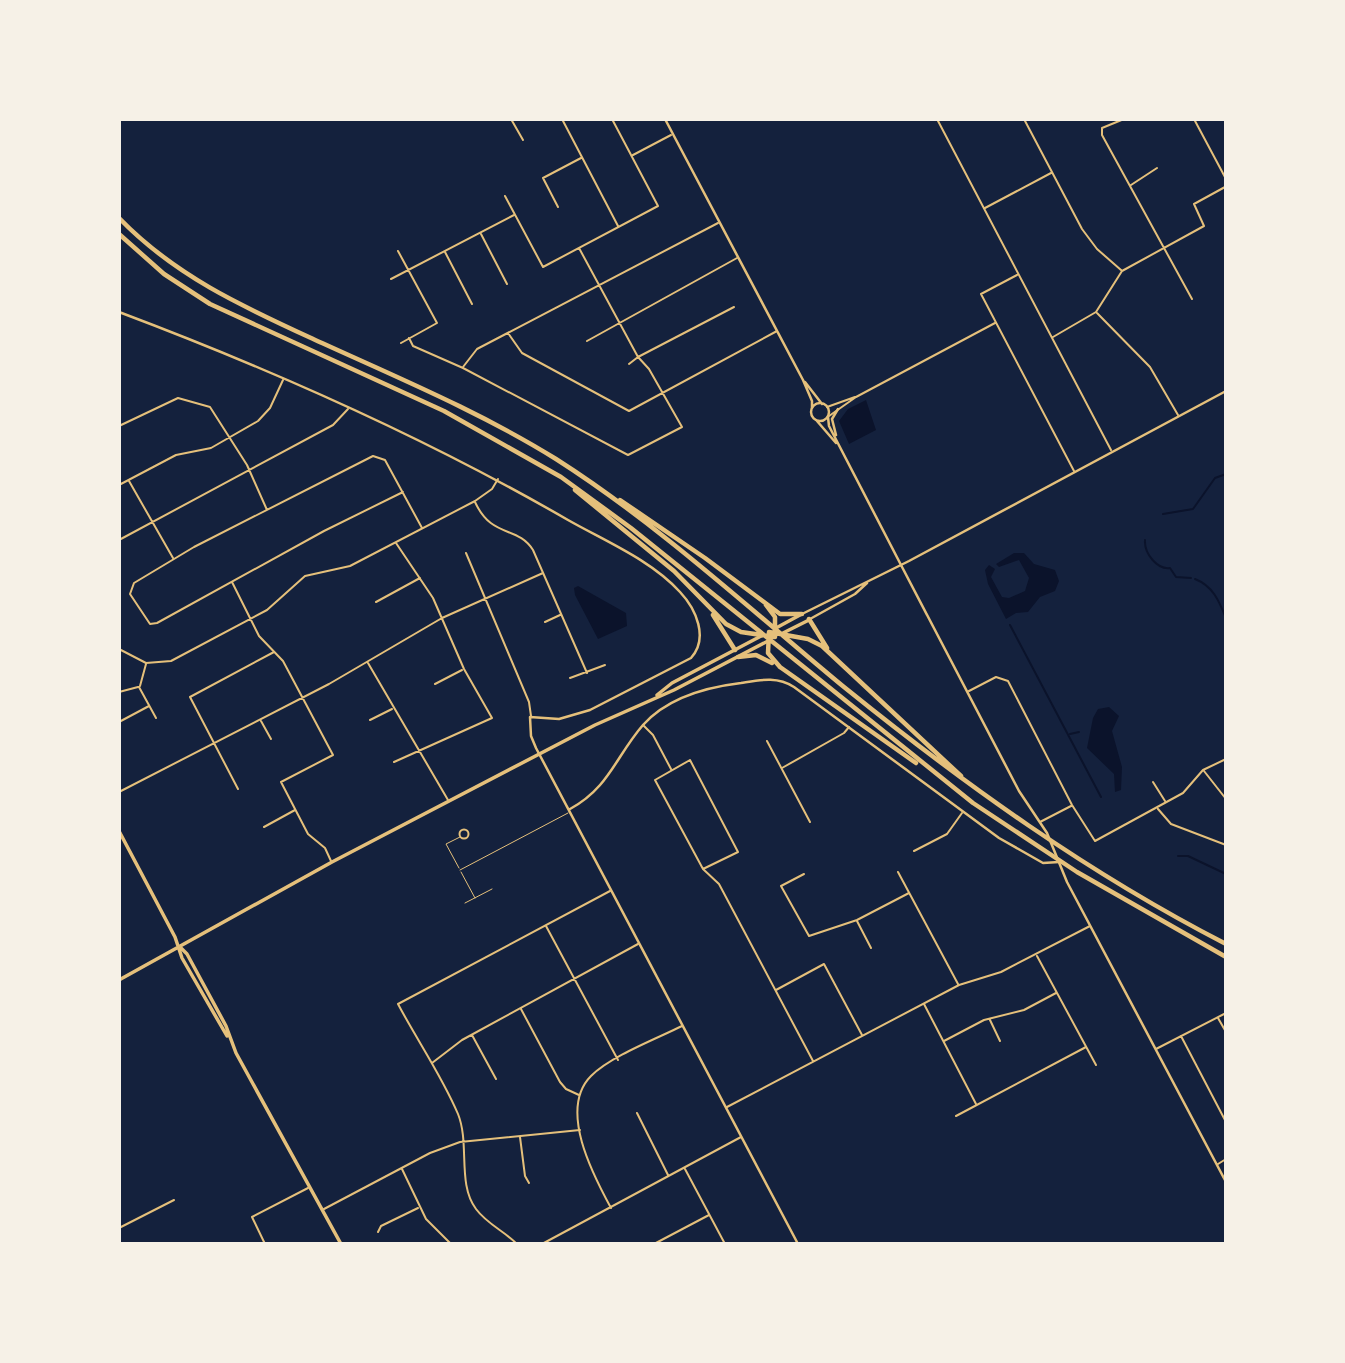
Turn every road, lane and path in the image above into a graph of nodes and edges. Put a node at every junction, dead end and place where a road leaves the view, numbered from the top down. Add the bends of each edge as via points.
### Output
1 (511, 119) edge
2 (562, 119) edge
3 (612, 119) edge
4 (664, 119) edge
5 (937, 119) edge
6 (1024, 119) edge
7 (1124, 119) edge
8 (1194, 119) edge
9 (673, 134) junction
10 (523, 141) dead end
11 (632, 156) junction
12 (582, 158) junction
13 (1157, 168) dead end
14 (1052, 172) junction
15 (1226, 179) edge
16 (1130, 186) junction
17 (1225, 187) edge
18 (505, 196) dead end
19 (558, 207) dead end
20 (984, 209) junction
21 (515, 215) junction
22 (119, 218) edge
23 (719, 222) junction
24 (619, 227) junction
25 (480, 233) junction
26 (119, 234) edge
27 (579, 248) junction
28 (1163, 248) junction
29 (398, 251) dead end
30 (445, 251) junction
31 (738, 258) junction
32 (408, 270) junction
33 (1122, 271) junction
34 (1018, 274) junction
35 (391, 279) dead end
36 (507, 284) dead end
37 (600, 286) junction
38 (1192, 299) dead end
39 (472, 304) dead end
40 (734, 307) dead end
41 (119, 312) edge
42 (1096, 312) junction
43 (619, 322) junction
44 (996, 323) junction
45 (777, 331) junction
46 (508, 333) junction
47 (409, 338) junction
48 (1052, 338) junction
49 (587, 341) dead end
50 (401, 343) dead end
51 (638, 357) junction
52 (629, 364) dead end
53 (463, 368) junction
54 (283, 380) junction
55 (803, 380) junction
56 (1226, 391) edge
57 (662, 393) junction
58 (856, 397) junction
59 (822, 404) junction
60 (827, 407) junction
61 (349, 408) junction
62 (812, 408) junction
63 (838, 409) junction
64 (1178, 416) junction
65 (828, 417) junction
66 (816, 421) junction
67 (119, 426) edge
68 (230, 436) junction
69 (836, 438) junction
70 (838, 445) junction
71 (1111, 451) junction
72 (571, 470) junction
73 (247, 471) junction
74 (1074, 471) junction
75 (561, 477) junction
76 (498, 479) junction
77 (128, 480) junction
78 (119, 485) edge
79 (403, 492) junction
80 (475, 501) junction
81 (268, 511) junction
82 (152, 522) junction
83 (422, 528) junction
84 (119, 540) edge
85 (396, 543) junction
86 (466, 553) dead end
87 (173, 559) junction
88 (901, 565) junction
89 (543, 573) junction
90 (420, 579) junction
91 (232, 581) junction
92 (867, 583) junction
93 (486, 599) junction
94 (702, 600) junction
95 (376, 602) dead end
96 (766, 604) junction
97 (802, 614) junction
98 (561, 615) junction
99 (442, 618) junction
100 (250, 619) junction
101 (809, 619) junction
102 (545, 622) dead end
103 (772, 635) junction
104 (119, 649) edge
105 (735, 650) junction
106 (274, 652) junction
107 (832, 654) junction
108 (738, 657) junction
109 (146, 663) junction
110 (368, 663) junction
111 (605, 665) dead end
112 (779, 667) junction
113 (464, 669) junction
114 (587, 673) junction
115 (570, 678) dead end
116 (435, 684) dead end
117 (139, 687) junction
118 (119, 692) edge
119 (967, 692) junction
120 (656, 697) junction
121 (302, 698) junction
122 (149, 705) junction
123 (393, 708) junction
124 (530, 717) junction
125 (156, 718) dead end
126 (261, 720) junction
127 (370, 720) dead end
128 (119, 722) edge
129 (643, 725) junction
130 (849, 727) junction
131 (271, 738) dead end
132 (767, 741) dead end
133 (215, 742) junction
134 (417, 751) junction
135 (539, 754) junction
136 (1226, 759) edge
137 (394, 762) dead end
138 (782, 768) junction
139 (671, 770) junction
140 (1203, 770) junction
141 (1153, 782) dead end
142 (238, 789) dead end
143 (974, 789) junction
144 (119, 792) edge
145 (965, 797) junction
146 (1226, 799) edge
147 (449, 801) junction
148 (1166, 803) junction
149 (1072, 805) junction
150 (1158, 808) junction
151 (296, 810) junction
152 (569, 811) junction
153 (963, 812) junction
154 (810, 822) dead end
155 (1040, 822) junction
156 (264, 827) dead end
157 (119, 831) edge
158 (460, 837) dead end
159 (1226, 845) edge
160 (914, 851) dead end
161 (332, 862) junction
162 (1059, 862) junction
163 (703, 869) junction
164 (460, 870) junction
165 (898, 872) dead end
166 (804, 874) dead end
167 (492, 889) dead end
168 (611, 891) junction
169 (909, 893) junction
170 (475, 898) junction
171 (465, 904) dead end
172 (857, 920) junction
173 (546, 925) junction
174 (1090, 926) junction
175 (639, 944) junction
176 (1226, 944) edge
177 (179, 946) junction
178 (871, 948) dead end
179 (1037, 955) junction
180 (1226, 957) edge
181 (574, 978) junction
182 (119, 980) edge
183 (959, 985) junction
184 (775, 990) junction
185 (1057, 992) junction
186 (923, 1003) junction
187 (520, 1007) junction
188 (1226, 1013) edge
189 (1217, 1017) junction
190 (989, 1019) junction
191 (682, 1026) junction
192 (1226, 1032) edge
193 (471, 1034) junction
194 (862, 1035) junction
195 (1181, 1037) junction
196 (944, 1041) junction
197 (1000, 1041) dead end
198 (1086, 1047) junction
199 (1156, 1049) junction
200 (618, 1060) junction
201 (813, 1061) junction
202 (430, 1064) junction
203 (1096, 1065) dead end
204 (496, 1079) dead end
205 (580, 1096) junction
206 (976, 1105) junction
207 (726, 1108) junction
208 (637, 1113) dead end
209 (956, 1116) dead end
210 (1226, 1122) edge
211 (580, 1130) junction
212 (520, 1136) junction
213 (741, 1137) junction
214 (465, 1141) junction
215 (1226, 1160) edge
216 (1217, 1164) junction
217 (401, 1168) junction
218 (685, 1168) junction
219 (669, 1176) junction
220 (1226, 1182) edge
221 (529, 1183) dead end
222 (311, 1187) junction
223 (174, 1200) dead end
224 (419, 1207) junction
225 (611, 1208) junction
226 (323, 1209) junction
227 (709, 1214) junction
228 (119, 1228) edge
229 (378, 1232) dead end
230 (447, 1240) junction
231 (265, 1244) edge
232 (341, 1244) edge
233 (443, 1244) edge
234 (451, 1244) edge
235 (517, 1244) edge
236 (542, 1244) edge
237 (654, 1244) edge
238 (725, 1244) edge
239 (798, 1244) edge

1 - 10 street
2 - 12 street
3 - 11 street
4 - 9 street
5 - 20 street
6 - 14 street
7 - 16 street via 1102,128
8 - 15 street
9 - 11 street
9 - 23 street
11 - 24 street via 658,206
12 - 19 street via 543,178
12 - 24 street
13 - 16 street
14 - 20 street
14 - 33 street via 1089,240
16 - 28 street
17 - 28 street via 1194,204 1204,226
18 - 21 street
20 - 34 street
21 - 25 street
21 - 27 street via 543,267
22 - 72 highway via 159,255 212,291 472,412
23 - 31 street
23 - 37 street
24 - 27 street
25 - 30 street
25 - 36 street
26 - 75 highway via 164,274 210,304 461,419
27 - 37 street
28 - 33 street
28 - 38 street
29 - 32 street
30 - 32 street
30 - 39 street
31 - 43 street
31 - 45 street
32 - 35 street
32 - 47 street via 437,323
33 - 42 street
34 - 44 street via 981,295
34 - 48 street
37 - 43 street
37 - 46 street
40 - 51 street
41 - 54 street
42 - 48 street
42 - 64 street via 1150,367
43 - 49 street
43 - 51 street
44 - 58 street
44 - 74 street
45 - 55 street
45 - 57 street
46 - 53 street via 477,349
46 - 57 street via 522,353 629,411
47 - 50 street
47 - 53 street via 413,346
48 - 71 street
51 - 52 street
51 - 57 street
53 - 57 street via 628,455 682,427
54 - 61 street
54 - 68 street via 265,415
55 - 59 street
55 - 62 street
56 - 64 street
58 - 60 street
58 - 63 street
59 - 60 street
59 - 62 street
60 - 65 street
61 - 73 street via 333,425
61 - 76 street
62 - 66 street
63 - 65 street
63 - 69 street via 832,423
64 - 71 street
65 - 66 street
65 - 69 street
66 - 70 street
67 - 68 street via 183,398 210,407
68 - 73 street
68 - 77 street via 202,451 176,455
69 - 70 street
70 - 88 street
71 - 74 street
72 - 96 highway via 681,541
72 - 143 highway via 629,511
73 - 81 street
73 - 82 street
74 - 88 street
75 - 94 highway
75 - 145 highway
76 - 80 street
76 - 124 street via 631,554 678,590 701,634 698,649 689,660 581,713 559,719
77 - 78 street
77 - 82 street
79 - 81 street via 385,460 373,456
79 - 83 street
79 - 91 street
80 - 83 street
80 - 89 street via 487,522 530,545
81 - 87 street
82 - 84 street
82 - 87 street
83 - 85 street
85 - 90 street
85 - 100 street via 350,566 305,576 279,601
86 - 93 street
87 - 91 street via 130,588 150,624
88 - 92 street
88 - 119 street
89 - 93 street
89 - 98 street
90 - 95 street
90 - 99 street
91 - 100 street
92 - 97 street
92 - 101 street
93 - 99 street
93 - 124 street via 529,702
94 - 103 highway via 730,626
94 - 105 highway
96 - 97 highway via 782,615
96 - 103 highway via 774,614
97 - 103 main road
98 - 102 street
98 - 114 street
99 - 110 street
99 - 113 street
100 - 106 street
100 - 109 street via 159,664
101 - 103 main road
101 - 107 highway
103 - 105 main road
103 - 107 highway via 808,639
103 - 108 main road
103 - 112 highway via 769,656
104 - 109 street
105 - 120 main road via 672,683
106 - 121 street
106 - 133 street via 190,697
107 - 143 highway
108 - 112 highway via 759,656
108 - 120 main road
109 - 117 street
110 - 121 street
110 - 123 street
111 - 114 street
112 - 145 highway
113 - 116 street
113 - 134 street via 492,718
114 - 115 street
117 - 118 street
117 - 122 street
119 - 149 street via 1003,677
119 - 155 street
120 - 135 main road
121 - 126 street
121 - 151 street via 333,755 281,782
122 - 125 street
122 - 128 street
123 - 127 street
123 - 134 street
124 - 135 street via 531,736
126 - 131 street
126 - 133 street
129 - 130 street via 664,708 713,687 768,679 794,687
129 - 139 street
129 - 152 street via 599,789
130 - 138 street
130 - 153 street
132 - 138 street
133 - 142 street
133 - 144 street
134 - 137 street
134 - 147 street
135 - 147 main road
135 - 152 street
136 - 140 street
138 - 154 street
139 - 163 street via 655,779
139 - 163 street via 690,760 738,852
140 - 146 street
140 - 148 street
141 - 148 street
143 - 176 highway via 1071,855
145 - 180 highway via 1077,872
147 - 161 main road
148 - 150 street
149 - 150 street via 1095,841
149 - 155 street
150 - 159 street via 1171,824
151 - 156 street
151 - 161 street via 308,834 325,848
152 - 164 lane
152 - 168 street
153 - 160 street via 947,834
153 - 162 street via 1041,862
155 - 162 street
157 - 177 main road
158 - 164 lane via 446,844
161 - 177 main road
162 - 174 street
163 - 184 street via 719,884
164 - 170 lane
165 - 169 street
166 - 172 street via 781,886 809,936
167 - 170 lane
168 - 173 street
168 - 175 street
169 - 172 street
169 - 183 street
170 - 171 lane
172 - 178 street
173 - 181 street
173 - 202 street via 398,1004
174 - 179 street
174 - 199 street
175 - 181 street
175 - 191 street
177 - 182 main road
177 - 222 main road via 220,1029
179 - 183 street
179 - 185 street
181 - 187 street
181 - 200 street
183 - 186 street
184 - 194 street via 824,964
184 - 201 street
185 - 190 street via 1024,1010
185 - 198 street
186 - 194 street
186 - 196 street
187 - 193 street
187 - 205 street via 560,1082
188 - 189 street
189 - 192 street
189 - 195 street
190 - 196 street
190 - 197 street
191 - 200 street
191 - 207 street
193 - 202 street
193 - 204 street
194 - 201 street
195 - 199 street
195 - 210 street
196 - 206 street
198 - 203 street
198 - 206 street
199 - 216 street
200 - 205 street via 592,1075
201 - 207 street
202 - 214 street via 458,1115
205 - 211 street
206 - 209 street
207 - 213 street
208 - 219 street
211 - 212 street
211 - 225 street via 587,1163
212 - 214 street
212 - 221 street
213 - 218 street
213 - 239 street
214 - 217 street
214 - 235 street via 465,1178 471,1200
215 - 216 street
216 - 220 street
217 - 224 street
217 - 226 street
218 - 219 street
218 - 227 street
219 - 225 street
222 - 226 main road
222 - 231 street via 252,1217
223 - 228 street
224 - 229 street via 381,1226
224 - 230 street via 432,1228
225 - 236 street
226 - 232 main road
227 - 237 street
227 - 238 street
230 - 233 street
230 - 234 street

